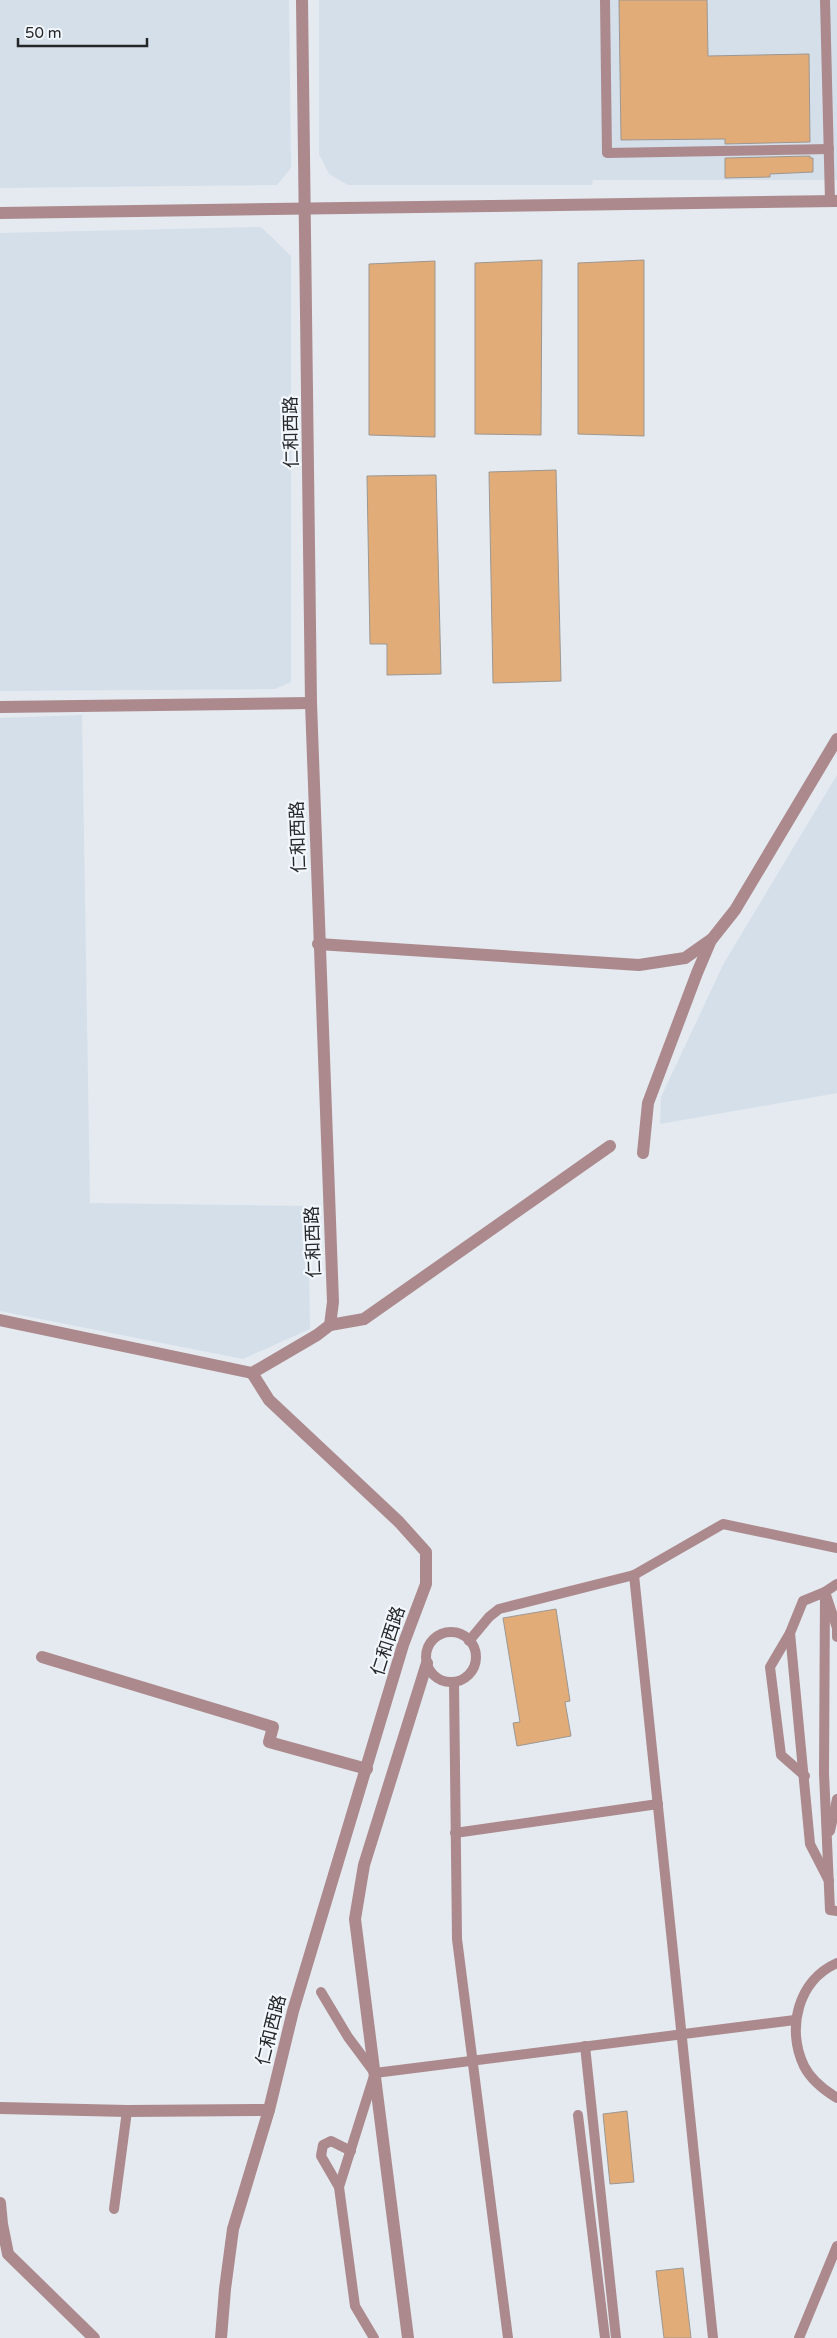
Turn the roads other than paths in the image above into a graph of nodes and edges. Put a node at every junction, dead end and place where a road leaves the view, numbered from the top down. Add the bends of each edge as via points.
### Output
1 (302, 0) edge
2 (605, 0) edge
3 (825, 0) edge
4 (829, 149) junction
5 (833, 201) edge
6 (306, 208) junction
7 (0, 213) edge
8 (311, 703) junction
9 (0, 707) edge
10 (837, 739) edge
11 (712, 938) junction
12 (318, 944) junction
13 (610, 1146) dead end
14 (643, 1153) dead end
15 (0, 1320) edge
16 (330, 1325) junction
17 (252, 1373) junction
18 (837, 1548) edge
19 (634, 1575) junction
20 (837, 1584) edge
21 (825, 1592) junction
22 (790, 1633) junction
23 (837, 1637) edge
24 (469, 1641) junction
25 (42, 1657) dead end
26 (427, 1663) junction
27 (454, 1682) junction
28 (367, 1769) junction
29 (805, 1776) junction
30 (837, 1799) edge
31 (658, 1804) junction
32 (456, 1833) junction
33 (827, 1846) junction
34 (829, 1881) junction
35 (837, 1912) edge
36 (837, 1963) edge
37 (321, 1992) dead end
38 (795, 2020) junction
39 (682, 2034) junction
40 (585, 2046) junction
41 (473, 2060) junction
42 (375, 2072) junction
43 (837, 2098) edge
44 (0, 2108) edge
45 (269, 2110) junction
46 (127, 2111) junction
47 (578, 2115) dead end
48 (350, 2151) junction
49 (340, 2187) junction
50 (0, 2203) edge
51 (114, 2209) dead end
52 (837, 2246) edge
53 (94, 2338) edge
54 (221, 2338) edge
55 (374, 2338) edge
56 (408, 2338) edge
57 (508, 2338) edge
58 (606, 2338) edge
59 (616, 2338) edge
60 (713, 2338) edge
61 (799, 2338) edge

1 - 6 street, 仁和西路
2 - 4 lane via 607,153
3 - 4 lane
4 - 5 lane
5 - 6 street
6 - 7 street
6 - 8 street, 仁和西路
8 - 9 street
8 - 12 street, 仁和西路
10 - 11 street via 735,910
11 - 12 street via 685,958 639,965
11 - 14 street via 648,1103
12 - 16 street, 仁和西路 via 333,1302
13 - 16 street via 364,1319
15 - 17 street
16 - 17 street
17 - 28 street, 仁和西路 via 269,1400 399,1522 426,1552 426,1584 403,1645
18 - 19 lane via 723,1524
19 - 24 lane via 499,1609
19 - 31 lane
20 - 21 lane
21 - 22 lane via 802,1601
21 - 23 lane
21 - 33 lane
22 - 29 lane
22 - 29 lane via 770,1667 781,1755
24 - 26 lane via 455,1633 439,1636 428,1647
24 - 27 lane via 474,1647 475,1662 468,1676
25 - 28 street via 273,1727 269,1742
26 - 27 lane via 429,1670 440,1680
26 - 42 street via 364,1865 355,1919
27 - 32 lane
28 - 45 street, 仁和西路 via 293,2011
29 - 34 lane via 810,1844
30 - 33 lane
31 - 32 lane
31 - 39 lane
32 - 41 lane via 457,1939
33 - 34 lane
34 - 35 lane via 830,1910
36 - 38 lane via 813,1980 801,1999
37 - 42 lane via 348,2037
38 - 39 lane
38 - 43 lane via 796,2044 804,2067 819,2086
39 - 40 lane
39 - 60 lane
40 - 41 lane
40 - 59 lane
41 - 42 lane
41 - 57 lane
42 - 48 lane
42 - 56 street
44 - 46 street
45 - 46 street
45 - 54 street, 仁和西路 via 233,2229
46 - 51 lane
47 - 58 lane
48 - 49 lane
48 - 49 lane via 332,2141 323,2145 322,2156
49 - 55 lane via 355,2306
50 - 53 street via 8,2254
52 - 61 lane

